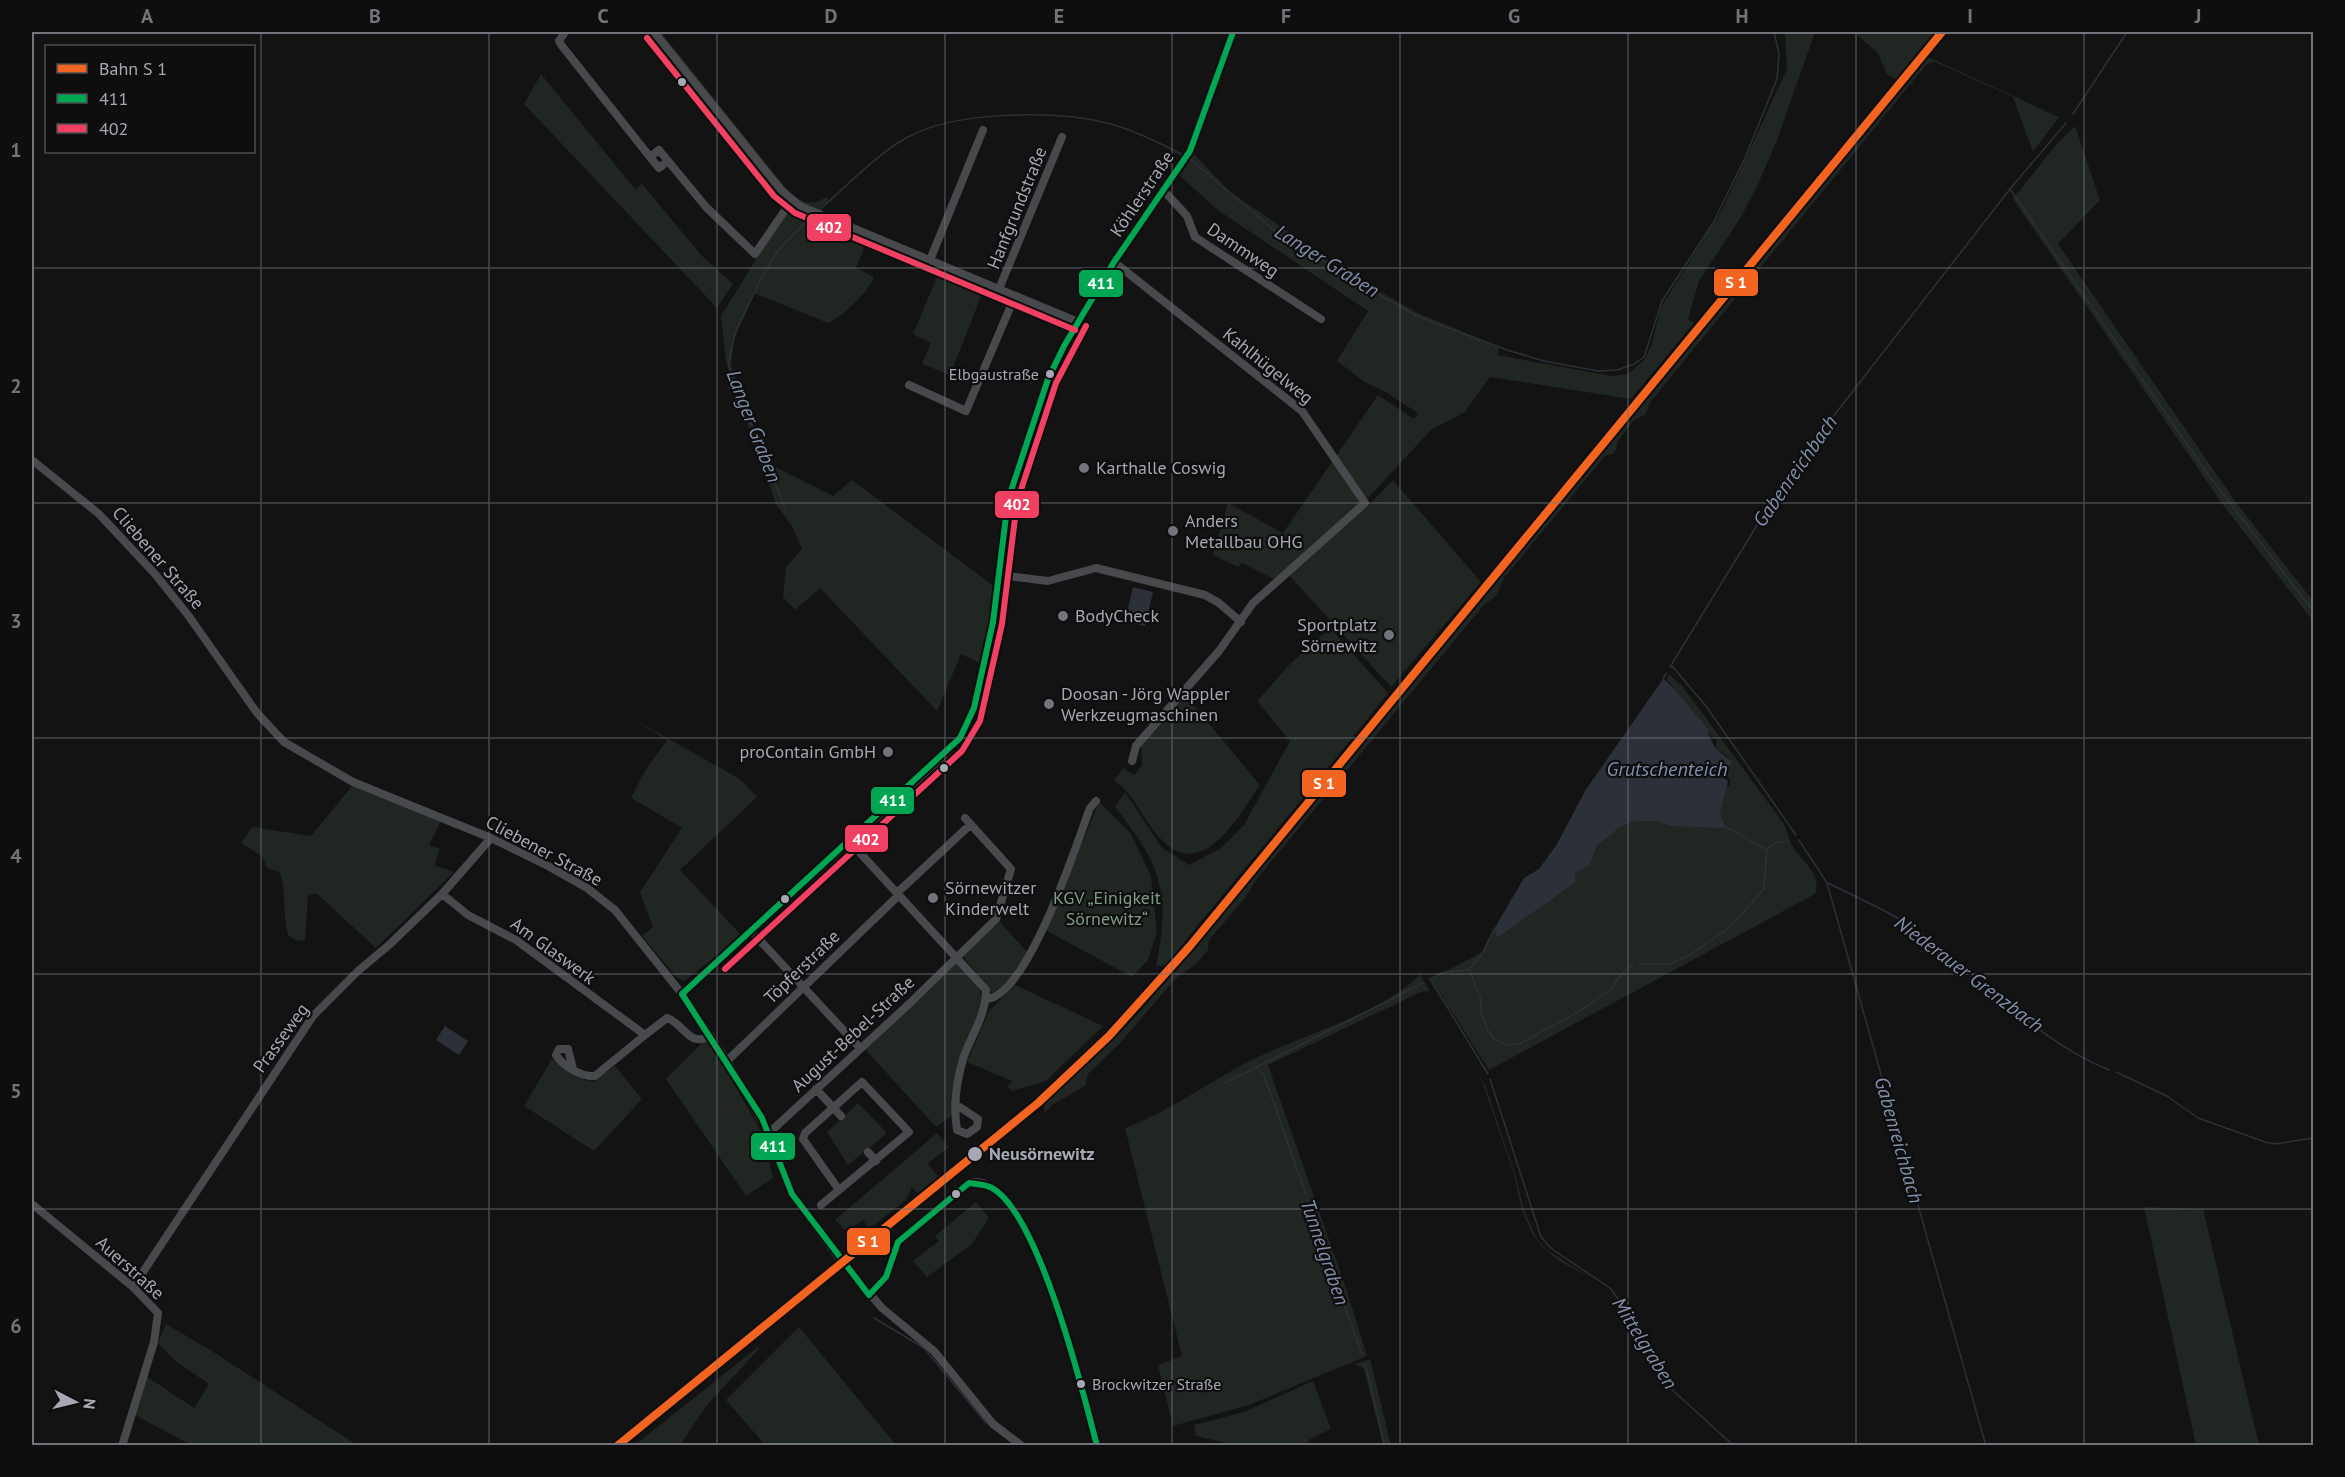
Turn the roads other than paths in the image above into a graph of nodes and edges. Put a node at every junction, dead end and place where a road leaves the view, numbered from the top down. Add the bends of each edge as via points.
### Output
1 (565, 32) edge
2 (654, 32) edge
3 (1233, 32) edge
4 (983, 130) dead end
5 (1062, 137) dead end
6 (1164, 191) junction
7 (792, 200) junction
8 (930, 260) junction
9 (1114, 262) junction
10 (999, 290) junction
11 (1015, 296) junction
12 (1321, 319) dead end
13 (1078, 322) junction
14 (909, 385) dead end
15 (32, 460) edge
16 (999, 575) junction
17 (1240, 622) junction
18 (1132, 761) dead end
19 (1096, 801) dead end
20 (968, 821) joint
21 (491, 838) junction
22 (850, 842) junction
23 (442, 894) junction
24 (898, 894) junction
25 (752, 932) junction
26 (957, 957) junction
27 (802, 987) junction
28 (682, 994) junction
29 (986, 999) junction
30 (645, 1035) junction
31 (711, 1036) junction
32 (860, 1048) junction
33 (728, 1061) junction
34 (573, 1069) dead end
35 (816, 1089) junction
36 (956, 1104) dead end
37 (834, 1107) junction
38 (841, 1116) dead end
39 (769, 1133) junction
40 (868, 1152) dead end
41 (876, 1161) junction
42 (839, 1190) junction
43 (32, 1204) edge
44 (821, 1205) dead end
45 (133, 1287) junction
46 (869, 1295) junction
47 (122, 1446) edge
48 (1023, 1446) edge
49 (1097, 1446) edge

1 - 7 street via 559,41 562,46 650,157 659,150 716,218 755,254
2 - 7 street
3 - 6 street, Köhlerstraße via 1190,151
4 - 8 street
5 - 10 street, Hanfgrundstraße
6 - 9 street, Köhlerstraße
6 - 12 street, Dammweg via 1187,216 1195,237
7 - 8 street
8 - 10 street
9 - 13 street, Köhlerstraße
9 - 17 street, Kahlhügelweg via 1302,411 1365,503 1263,594
10 - 11 street
11 - 13 street
11 - 14 street via 966,411
13 - 16 street, Köhlerstraße via 1048,379 1008,500
15 - 21 street, Cliebener Straße via 99,514 141,557 188,615 257,713 284,742 353,782
16 - 17 street via 1048,581 1085,569 1105,569 1205,595
16 - 22 street, Köhlerstraße via 986,656 964,732
17 - 18 street via 1136,746
19 - 29 street via 1033,952 1002,993
20 - 24 street, Töpferstraße
20 - 26 street, August-Bebel-Straße via 1011,869 996,919
21 - 23 street, Prasseweg
21 - 28 street, Cliebener Straße via 601,898
22 - 24 street
22 - 25 street, Köhlerstraße
23 - 30 street, Am Glaswerk via 468,915 516,940
23 - 45 street, Prasseweg via 313,1016
24 - 26 street
24 - 27 street, Töpferstraße
25 - 27 street
25 - 28 street, Köhlerstraße
26 - 29 street via 982,984
26 - 32 street, August-Bebel-Straße
27 - 32 street
27 - 33 street, Töpferstraße
28 - 31 street, Cliebener Straße
29 - 36 street via 957,1080
30 - 31 street via 667,1018 692,1039
30 - 34 street via 599,1074 587,1076
31 - 33 street, Cliebener Straße
32 - 35 street, August-Bebel-Straße
33 - 39 street, Cliebener Straße
35 - 37 street
35 - 39 street, August-Bebel-Straße
37 - 38 street
37 - 41 street via 862,1082 909,1132
37 - 42 street via 803,1139
39 - 46 street, Cliebener Straße via 792,1194
40 - 41 street
41 - 42 street
42 - 44 street
43 - 45 street, Auerstraße
45 - 47 street, Auerstraße via 158,1313 154,1342
46 - 48 street, Cliebener Straße via 934,1351 993,1424
46 - 49 street via 886,1277 898,1242 969,1183 987,1183 1018,1216 1046,1277 1068,1338

